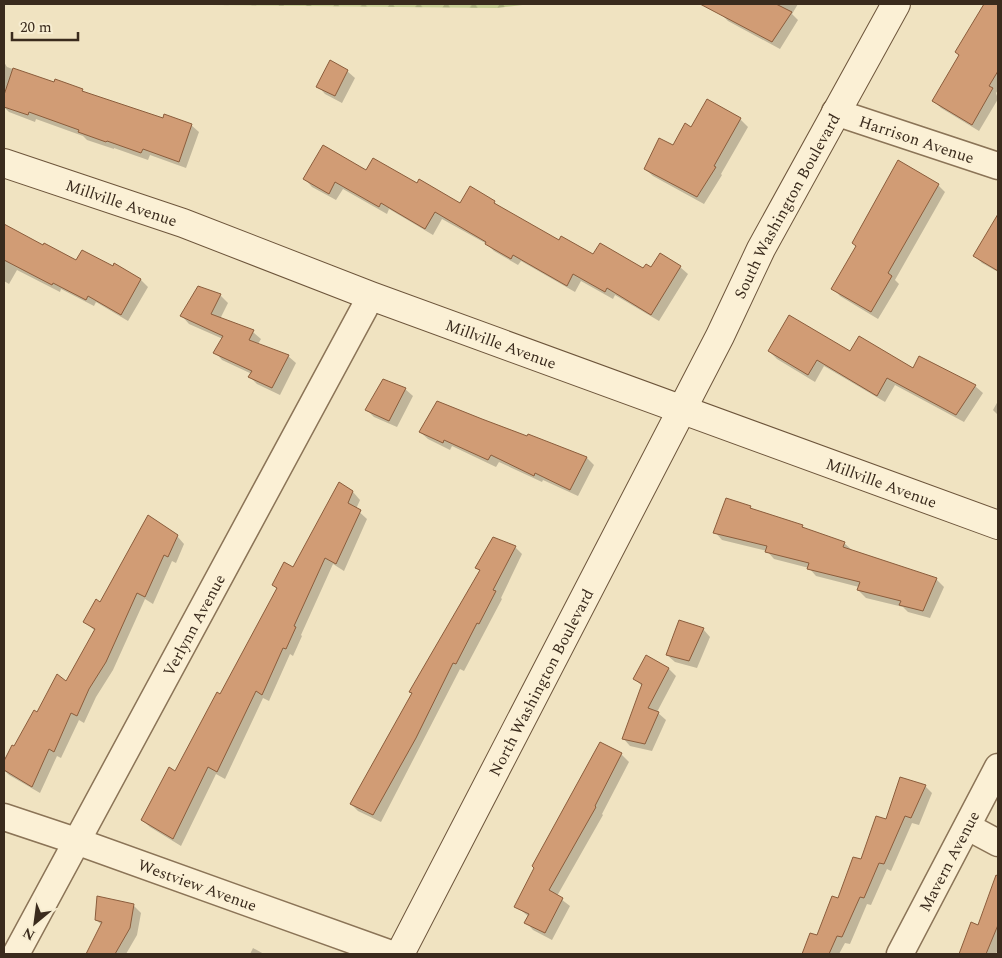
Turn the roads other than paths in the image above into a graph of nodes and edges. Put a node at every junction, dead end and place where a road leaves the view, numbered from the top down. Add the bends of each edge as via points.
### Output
1 (896, 4) edge
2 (835, 112) junction
3 (4, 163) edge
4 (998, 166) edge
5 (371, 296) junction
6 (682, 410) junction
7 (998, 525) edge
8 (998, 767) edge
9 (4, 818) edge
10 (968, 827) junction
11 (76, 841) junction
12 (998, 843) edge
13 (16, 954) edge
14 (391, 954) edge
15 (400, 954) edge
16 (900, 954) edge

1 - 2 street, South Washington Boulevard
2 - 4 street, Harrison Avenue
2 - 6 street, South Washington Boulevard via 761,249
3 - 5 street, Millville Avenue via 183,223
5 - 6 street, Millville Avenue
5 - 11 street, Verlynn Avenue
6 - 7 street, Millville Avenue
6 - 15 street, North Washington Boulevard
8 - 10 street, Mavern Avenue
9 - 11 street, Westview Avenue
10 - 12 street
10 - 16 street, Mavern Avenue
11 - 13 street, Verlynn Avenue
11 - 14 street, Westview Avenue

